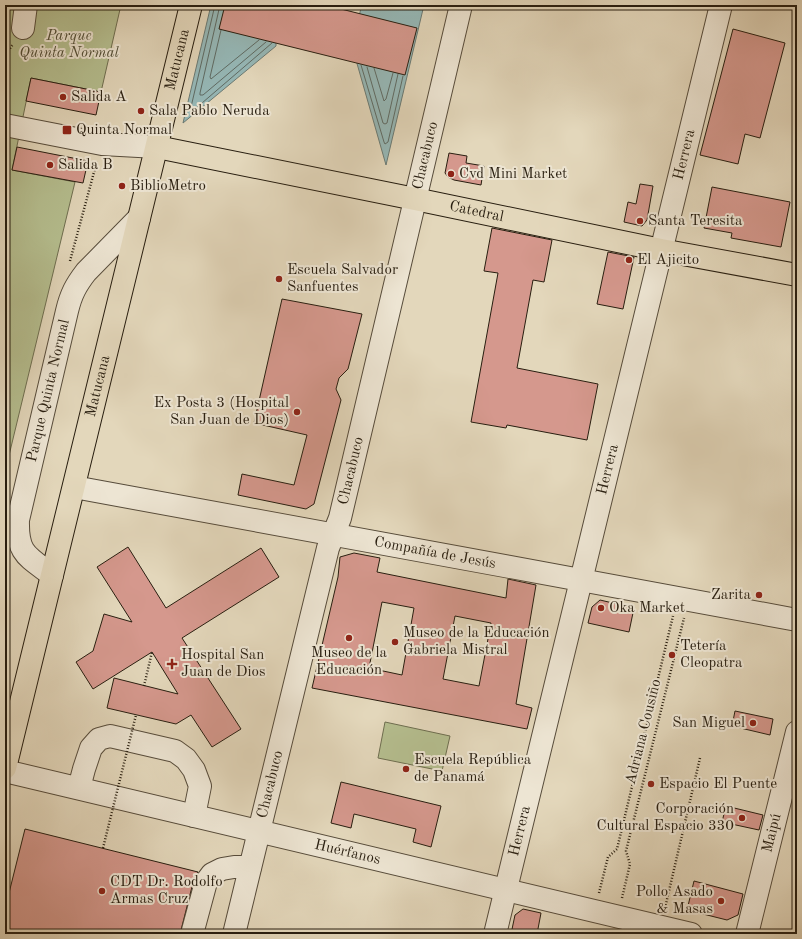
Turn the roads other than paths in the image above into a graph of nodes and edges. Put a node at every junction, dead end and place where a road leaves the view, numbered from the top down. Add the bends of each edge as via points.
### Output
1 (26, 5) edge
2 (191, 5) edge
3 (461, 5) edge
4 (721, 5) edge
5 (23, 28) dead end
6 (5, 125) edge
7 (157, 147) junction
8 (415, 199) junction
9 (140, 218) junction
10 (661, 250) junction
11 (797, 275) edge
12 (74, 487) junction
13 (333, 533) junction
14 (52, 575) junction
15 (580, 580) junction
16 (797, 620) edge
17 (797, 732) edge
18 (5, 769) edge
19 (79, 788) junction
20 (194, 816) junction
21 (258, 831) junction
22 (250, 867) junction
23 (505, 890) junction
24 (192, 934) edge
25 (234, 934) edge
26 (495, 934) edge
27 (691, 934) edge
28 (747, 934) edge

1 - 5 street
2 - 7 main road, Matucana
3 - 8 street, Chacabuco
4 - 10 street, Herrera
6 - 7 street via 102,144
7 - 8 main road, Catedral
7 - 9 main road, Matucana
8 - 10 main road, Catedral
8 - 13 street, Chacabuco via 340,518
9 - 12 main road, Matucana
9 - 14 street, Parque Quinta Normal via 86,272 74,288 66,311 18,520 22,550
10 - 11 main road, Catedral
10 - 15 street, Herrera
12 - 13 street, Compañía de Jesús
12 - 14 main road, Matucana
13 - 15 street, Compañía de Jesús
13 - 21 street, Chacabuco
14 - 18 main road, Matucana
15 - 16 street, Compañía de Jesús
15 - 23 street, Herrera
17 - 28 street, Maipú
18 - 19 street, Huérfanos
19 - 20 street, Huérfanos
19 - 20 street via 91,748 99,739 110,736 175,751 186,759 194,770 200,786
20 - 21 street, Huérfanos
21 - 22 street, Chacabuco
21 - 23 street, Huérfanos
22 - 24 street via 222,869 212,874 206,882
22 - 25 street, Chacabuco
23 - 26 street, Herrera
23 - 27 street, Huérfanos

